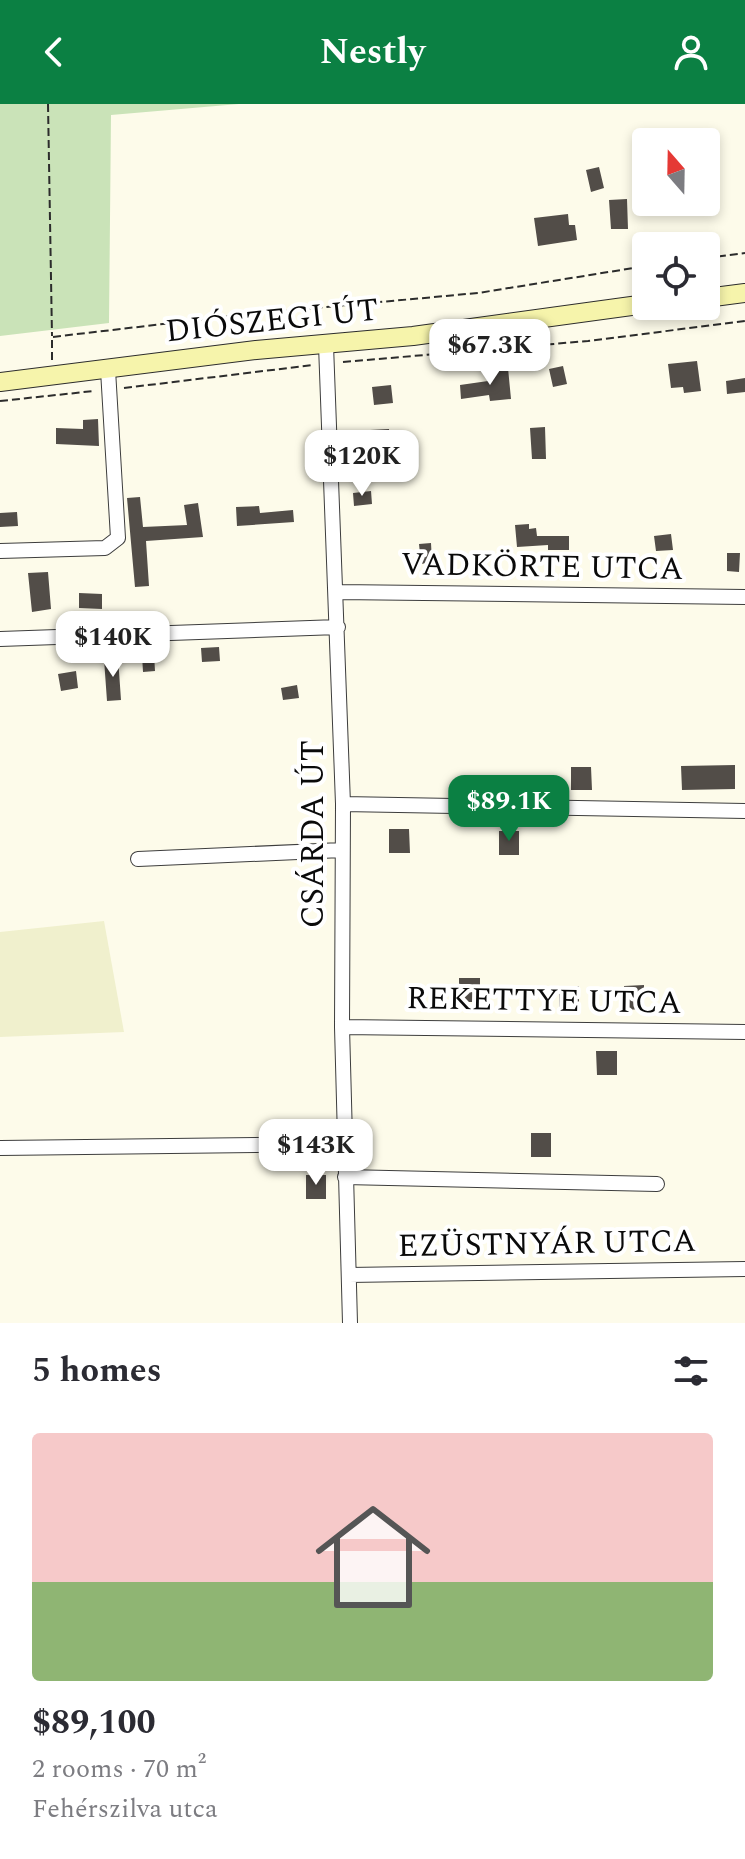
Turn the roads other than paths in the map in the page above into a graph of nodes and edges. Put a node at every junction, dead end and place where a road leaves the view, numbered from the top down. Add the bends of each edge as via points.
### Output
1 (745, 293) edge
2 (720, 296) edge
3 (632, 306) edge
4 (326, 354) junction
5 (108, 370) junction
6 (0, 382) edge
7 (0, 551) edge
8 (338, 592) junction
9 (745, 597) edge
10 (338, 627) junction
11 (0, 639) edge
12 (343, 804) junction
13 (745, 811) edge
14 (342, 850) junction
15 (138, 859) dead end
16 (342, 1027) junction
17 (745, 1032) edge
18 (344, 1144) junction
19 (0, 1148) edge
20 (345, 1177) junction
21 (657, 1184) dead end
22 (745, 1269) edge
23 (349, 1275) junction
24 (350, 1323) edge

1 - 2 main road
3 - 4 main road, DIÓSZEGI ÚT
4 - 5 main road, DIÓSZEGI ÚT via 256,350
4 - 8 street, CSÁRDA ÚT
5 - 6 main road, DIÓSZEGI ÚT
5 - 7 street via 118,538 105,548
8 - 9 street, VADKÖRTE UTCA
8 - 10 street, CSÁRDA ÚT
10 - 11 street
10 - 12 street, CSÁRDA ÚT
12 - 13 street
12 - 14 street, CSÁRDA ÚT
14 - 15 street
14 - 16 street, CSÁRDA ÚT
16 - 17 street, REKETTYE UTCA
16 - 18 street, CSÁRDA ÚT
18 - 19 street
18 - 20 street, CSÁRDA ÚT
20 - 21 street
20 - 23 street, CSÁRDA ÚT
22 - 23 street, EZÜSTNYÁR UTCA
23 - 24 street, CSÁRDA ÚT

